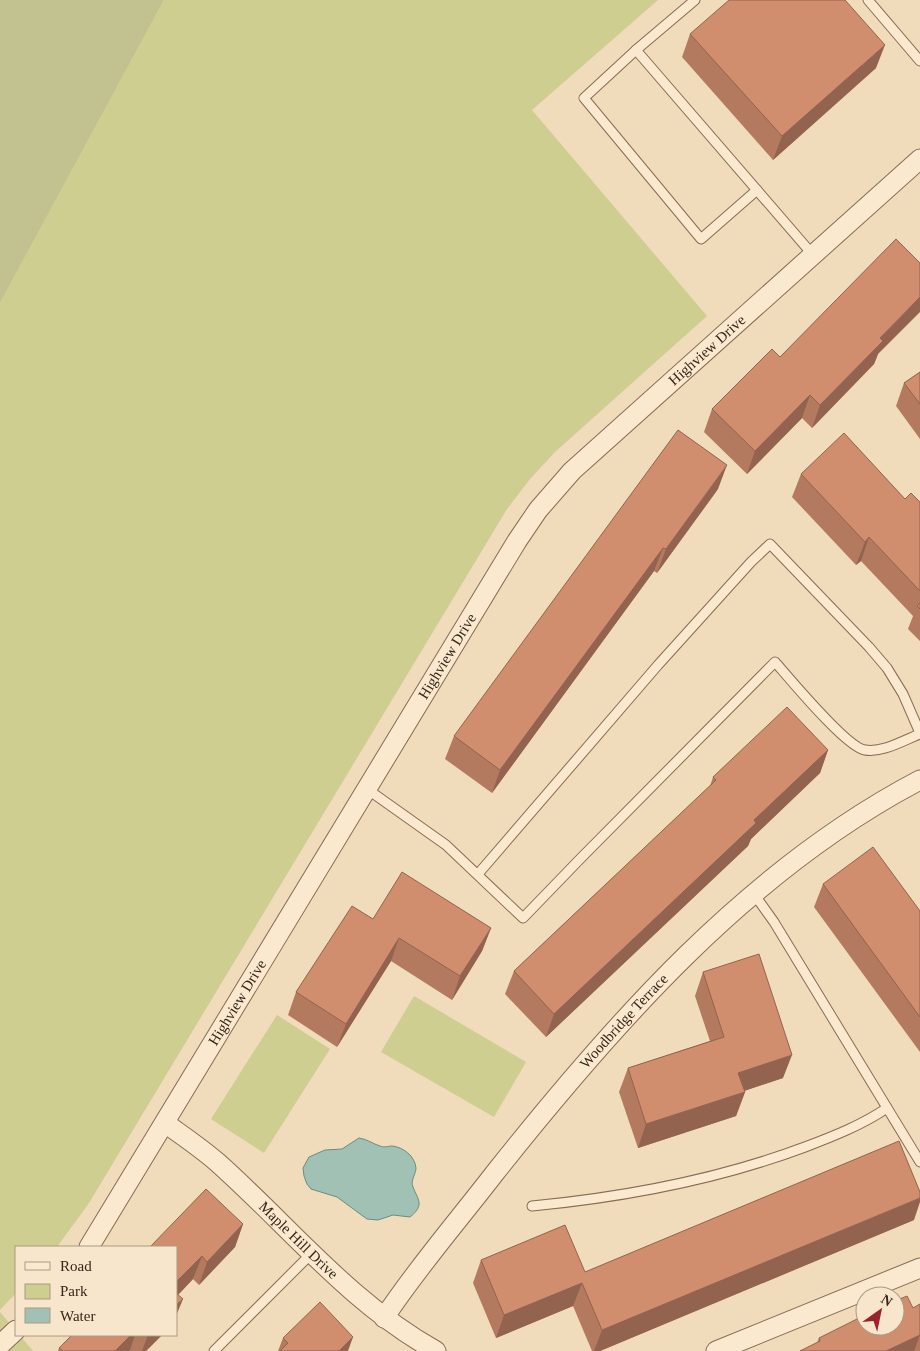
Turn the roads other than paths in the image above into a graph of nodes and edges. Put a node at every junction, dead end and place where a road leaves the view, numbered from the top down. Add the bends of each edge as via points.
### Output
1 (695, 0) edge
2 (868, 0) edge
3 (920, 45) edge
4 (636, 50) junction
5 (912, 52) junction
6 (920, 60) edge
7 (919, 163) edge
8 (757, 190) junction
9 (813, 255) junction
10 (920, 733) edge
11 (920, 780) edge
12 (367, 789) junction
13 (478, 874) junction
14 (754, 894) junction
15 (887, 1108) junction
16 (165, 1124) junction
17 (920, 1162) edge
18 (532, 1206) dead end
19 (90, 1246) edge
20 (311, 1254) junction
21 (920, 1268) edge
22 (384, 1318) junction
23 (15, 1331) edge
24 (0, 1345) edge
25 (214, 1351) edge
26 (436, 1351) edge
27 (716, 1351) edge

1 - 4 lane
2 - 5 lane
3 - 5 lane
4 - 8 lane
4 - 8 lane via 584,98 701,239
5 - 6 lane
7 - 9 street, Highview Drive
8 - 9 lane
9 - 12 street, Highview Drive via 572,471 549,496 517,541
10 - 13 lane via 882,749 858,748 844,738 775,662 523,918
10 - 13 lane via 887,668 770,544 658,665
11 - 14 street, Woodbridge Terrace via 833,832
12 - 13 lane via 434,834
12 - 16 street, Highview Drive
14 - 15 lane
14 - 22 street, Woodbridge Terrace via 666,977 591,1057 529,1129
15 - 17 lane
15 - 18 lane via 827,1139 734,1170 643,1192
16 - 19 street, Highview Drive
16 - 20 street, Maple Hill Drive via 218,1163
20 - 22 street, Maple Hill Drive
20 - 25 lane
21 - 27 street
22 - 26 street, Maple Hill Drive
23 - 24 street

